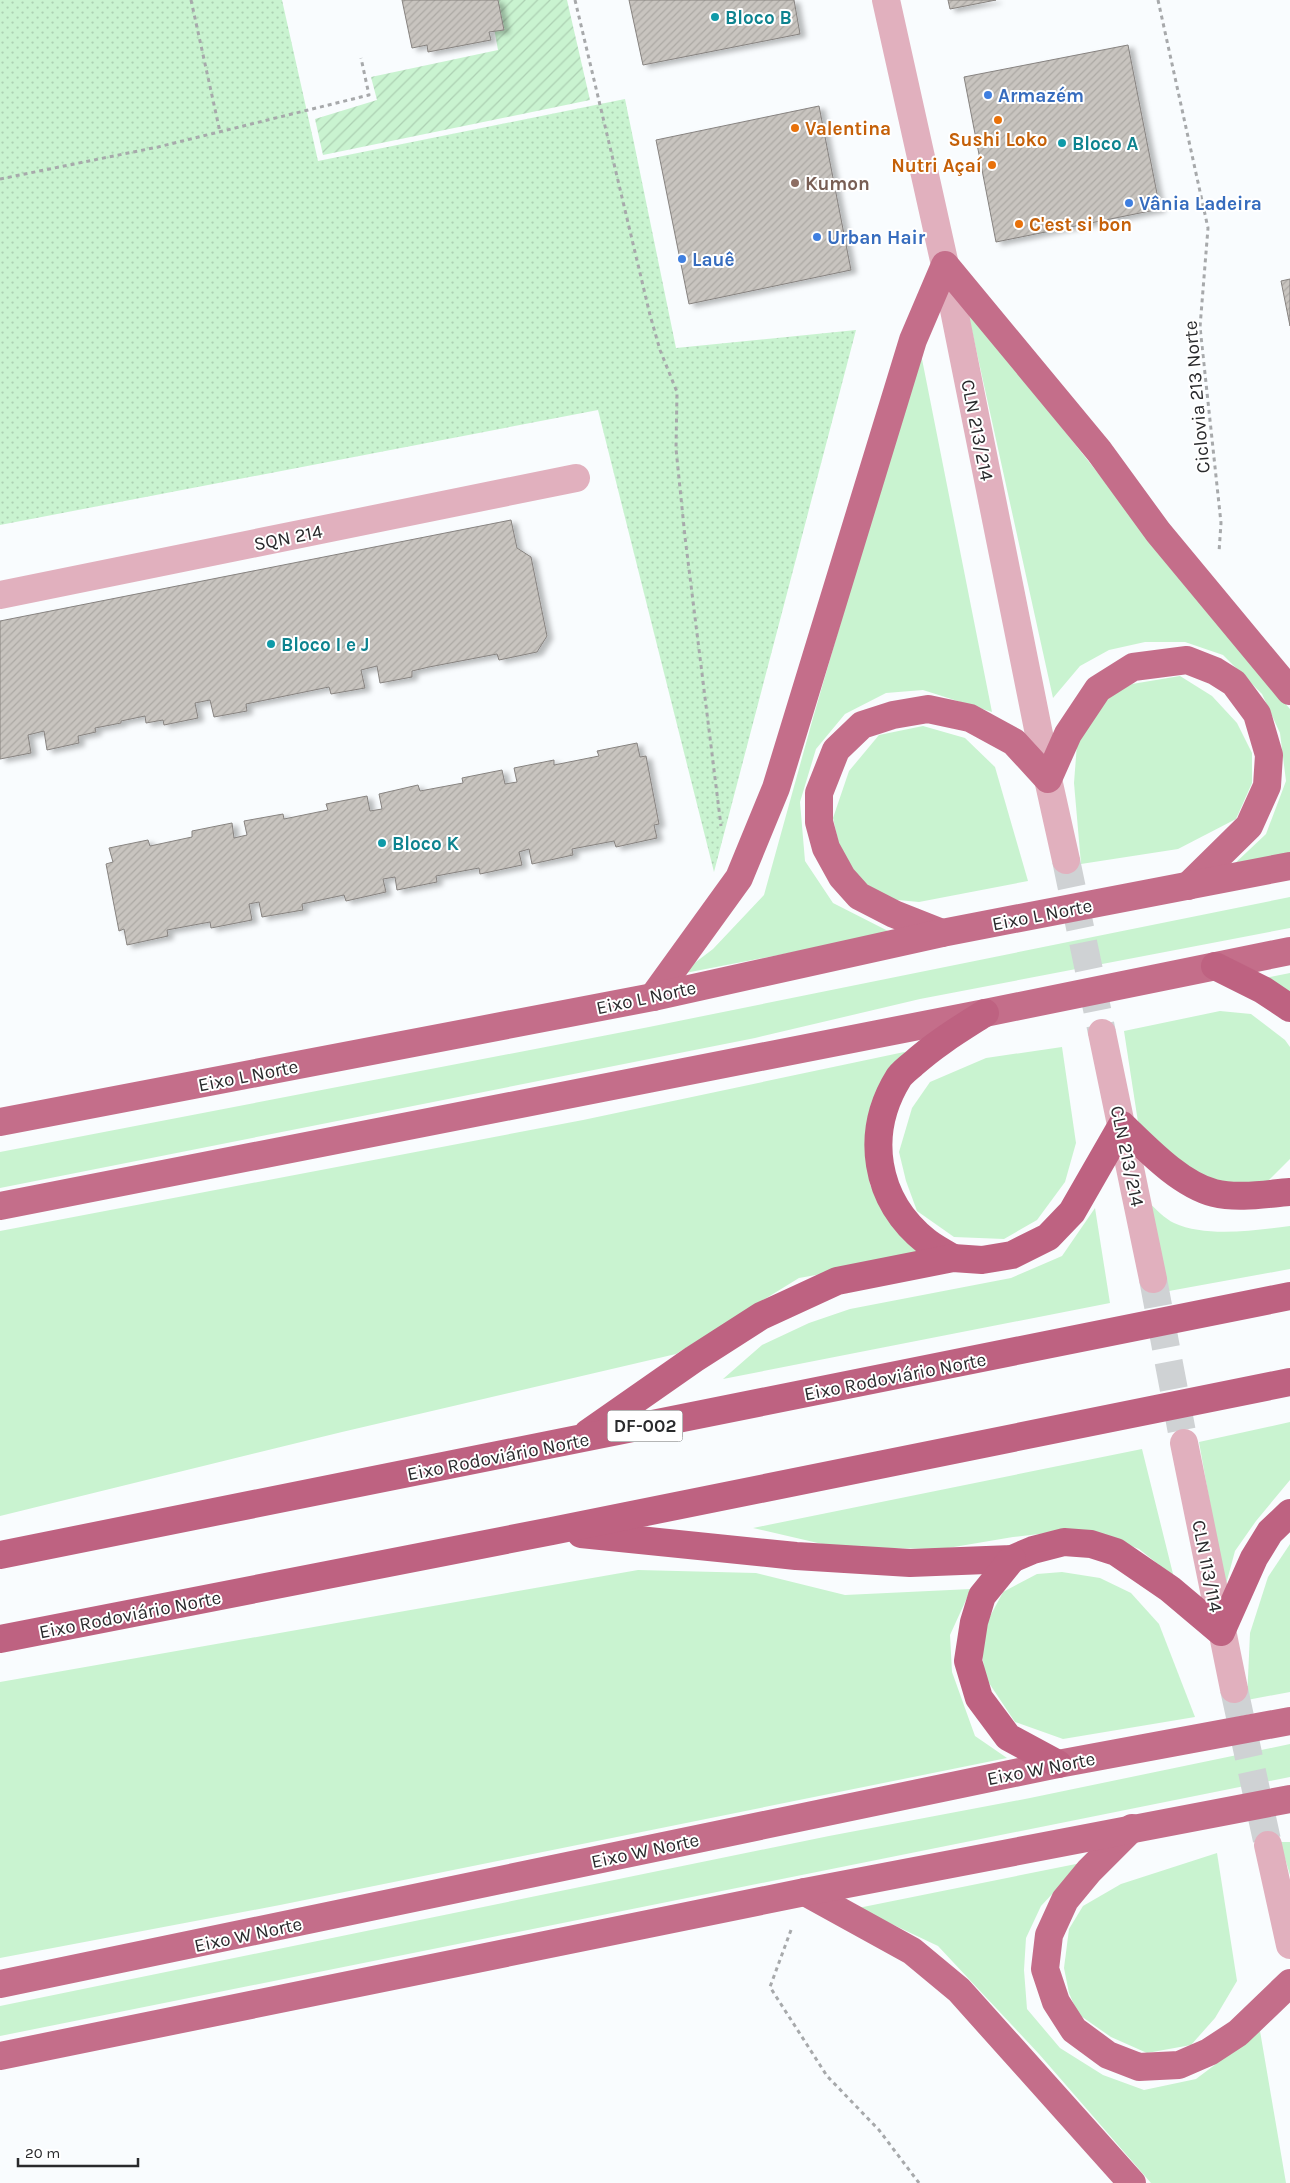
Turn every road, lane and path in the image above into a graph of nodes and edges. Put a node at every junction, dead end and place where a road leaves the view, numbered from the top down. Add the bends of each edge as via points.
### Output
1 (190, 0) edge
2 (575, 0) edge
3 (886, 0) edge
4 (1158, 0) edge
5 (361, 58) dead end
6 (220, 132) junction
7 (0, 179) edge
8 (944, 265) junction
9 (576, 478) dead end
10 (1219, 558) dead end
11 (0, 595) edge
12 (1290, 690) edge
13 (1048, 779) junction
14 (723, 836) dead end
15 (1066, 860) tunnel mouth
16 (1290, 866) edge
17 (1188, 886) junction
18 (942, 933) junction
19 (1290, 951) edge
20 (1214, 966) junction
21 (653, 997) junction
22 (1290, 1008) edge
23 (984, 1013) junction
24 (1102, 1034) tunnel mouth
25 (0, 1122) edge
26 (1122, 1125) junction
27 (1290, 1192) edge
28 (0, 1206) edge
29 (953, 1258) junction
30 (1153, 1279) tunnel mouth
31 (1290, 1296) edge
32 (1290, 1382) edge
33 (579, 1440) junction
34 (1184, 1443) tunnel mouth
35 (1290, 1513) edge
36 (552, 1531) junction
37 (0, 1555) edge
38 (1012, 1559) junction
39 (1221, 1632) junction
40 (0, 1639) edge
41 (1234, 1689) tunnel mouth
42 (1290, 1720) edge
43 (1058, 1764) junction
44 (1290, 1799) edge
45 (1132, 1828) junction
46 (1268, 1845) tunnel mouth
47 (805, 1892) junction
48 (1290, 1945) edge
49 (1290, 1983) edge
50 (0, 1984) edge
51 (0, 2056) edge
52 (919, 2183) edge
53 (1132, 2183) edge

1 - 6 path
2 - 14 path via 650,315 677,392 676,449 685,537
3 - 8 street, CLN 213/214
4 - 10 path, Ciclovia 213 Norte via 1208,228 1200,327 1221,523
5 - 6 path via 369,95
6 - 7 path
8 - 12 main road via 1100,451 1158,532
8 - 13 street, CLN 213/214
8 - 21 main road via 913,340 776,788 739,878
9 - 11 street, SQN 214
13 - 15 street, CLN 213/214
13 - 17 main road via 1068,734 1098,689 1134,666 1187,660 1215,670 1234,683 1257,714 1269,755 1268,786 1248,826
13 - 18 main road via 1014,742 970,718 928,709 892,715 862,725 836,750 819,793 819,822 826,848 842,877 859,896
16 - 17 main road, Eixo L Norte
17 - 18 main road, Eixo L Norte
18 - 21 main road, Eixo L Norte
19 - 20 main road
20 - 22 highway via 1263,990
20 - 23 main road
21 - 25 main road, Eixo L Norte
23 - 28 main road
23 - 29 highway via 930,1048 900,1076 882,1114 877,1153 886,1189 904,1219 926,1241
24 - 26 street, CLN 213/214
26 - 27 highway via 1188,1182 1213,1193 1245,1196
26 - 29 highway via 1072,1212 1048,1237 1012,1255 982,1260
26 - 30 street, CLN 213/214
29 - 33 highway via 837,1281 761,1316
31 - 33 highway, Eixo Rodoviário Norte / DF-002
32 - 36 highway, Eixo Rodoviário Norte
33 - 37 highway, Eixo Rodoviário Norte / DF-002
34 - 39 street, CLN 113/114
35 - 39 highway via 1270,1532 1254,1558
36 - 38 highway via 796,1556 910,1563
36 - 40 highway, Eixo Rodoviário Norte
38 - 39 highway via 1064,1542 1090,1544 1116,1552 1170,1589
38 - 43 highway via 982,1596 968,1661 979,1698 1008,1737
39 - 41 street, CLN 113/114
42 - 43 main road, Eixo W Norte
43 - 50 main road, Eixo W Norte
44 - 45 main road
45 - 47 main road
45 - 49 main road via 1065,1900 1049,1935 1045,1969 1056,2002 1074,2030 1108,2055 1139,2067 1179,2064 1209,2052 1238,2033
46 - 48 street
47 - 51 main road
47 - 52 path via 770,1987 827,2076 879,2130
47 - 53 main road via 912,1951 934,1967 959,1990

